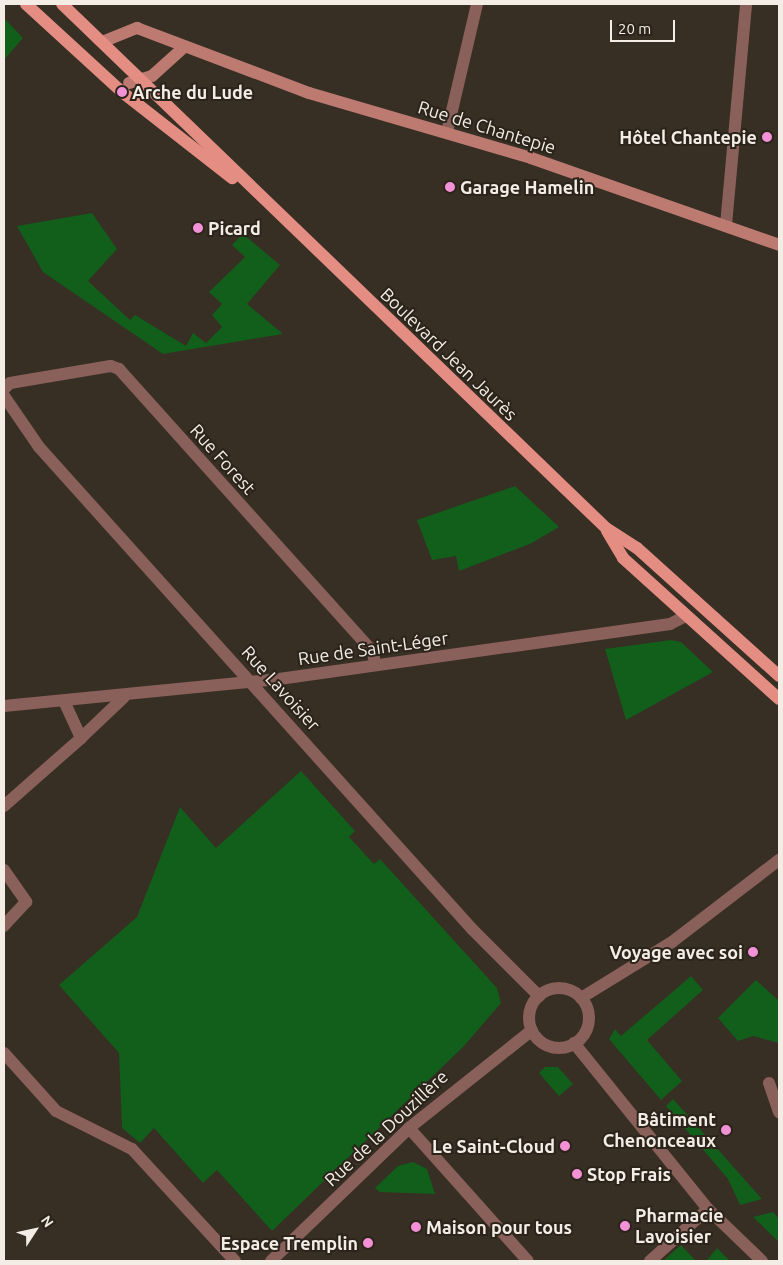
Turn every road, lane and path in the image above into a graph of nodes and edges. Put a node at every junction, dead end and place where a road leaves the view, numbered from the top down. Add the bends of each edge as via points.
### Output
1 (26, 4) edge
2 (62, 4) edge
3 (477, 4) edge
4 (743, 4) edge
5 (102, 42) junction
6 (182, 48) junction
7 (143, 79) junction
8 (123, 85) junction
9 (447, 132) junction
10 (268, 206) junction
11 (726, 225) junction
12 (779, 245) edge
13 (4, 389) edge
14 (4, 396) edge
15 (606, 528) junction
16 (686, 616) junction
17 (375, 664) junction
18 (779, 676) edge
19 (252, 682) junction
20 (124, 697) junction
21 (779, 699) edge
22 (64, 701) junction
23 (4, 706) edge
24 (81, 738) junction
25 (4, 806) edge
26 (779, 860) edge
27 (4, 870) edge
28 (4, 926) edge
29 (538, 996) junction
30 (581, 998) junction
31 (532, 1030) junction
32 (574, 1044) junction
33 (4, 1053) edge
34 (769, 1083) dead end
35 (779, 1112) edge
36 (409, 1128) junction
37 (708, 1209) junction
38 (235, 1261) edge
39 (271, 1261) edge
40 (528, 1261) edge
41 (650, 1261) edge
42 (762, 1261) edge

1 - 8 main road, Boulevard Jean Jaurès
2 - 5 main road, Boulevard Jean Jaurès
3 - 9 street
4 - 11 street
5 - 6 street, Rue de Chantepie via 137,28
5 - 7 main road, Boulevard Jean Jaurès
6 - 7 street
6 - 9 street, Rue de Chantepie via 309,94
7 - 8 street
7 - 10 main road, Boulevard Jean Jaurès
8 - 10 main road, Boulevard Jean Jaurès
9 - 11 street, Rue de Chantepie
10 - 15 main road, Boulevard Jean Jaurès
11 - 12 street, Rue de Chantepie
13 - 17 street, Rue Forest via 10,383 110,366 119,369 373,652
14 - 19 street, Rue Lavoisier via 39,447
15 - 16 main road, Boulevard Jean Jaurès via 623,558
15 - 18 main road, Boulevard Jean Jaurès via 637,548
16 - 17 street, Rue de Saint-Léger via 670,624
16 - 21 main road, Boulevard Jean Jaurès
17 - 19 street, Rue de Saint-Léger
19 - 20 street, Rue de Saint-Léger
19 - 29 street, Rue Lavoisier via 472,929
20 - 22 street, Rue de Saint-Léger
20 - 24 street
22 - 23 street, Rue de Saint-Léger
22 - 24 street
24 - 25 street
26 - 30 street via 672,942
27 - 28 street via 26,902
29 - 30 street via 565,988
29 - 31 street via 530,1011
30 - 32 street via 588,1025
31 - 32 street via 547,1045
31 - 36 street, Rue de la Douzillère
32 - 37 street
33 - 38 street via 56,1110 132,1149
34 - 35 street
36 - 39 street, Rue de la Douzillère
36 - 40 street
37 - 41 street
37 - 42 street

